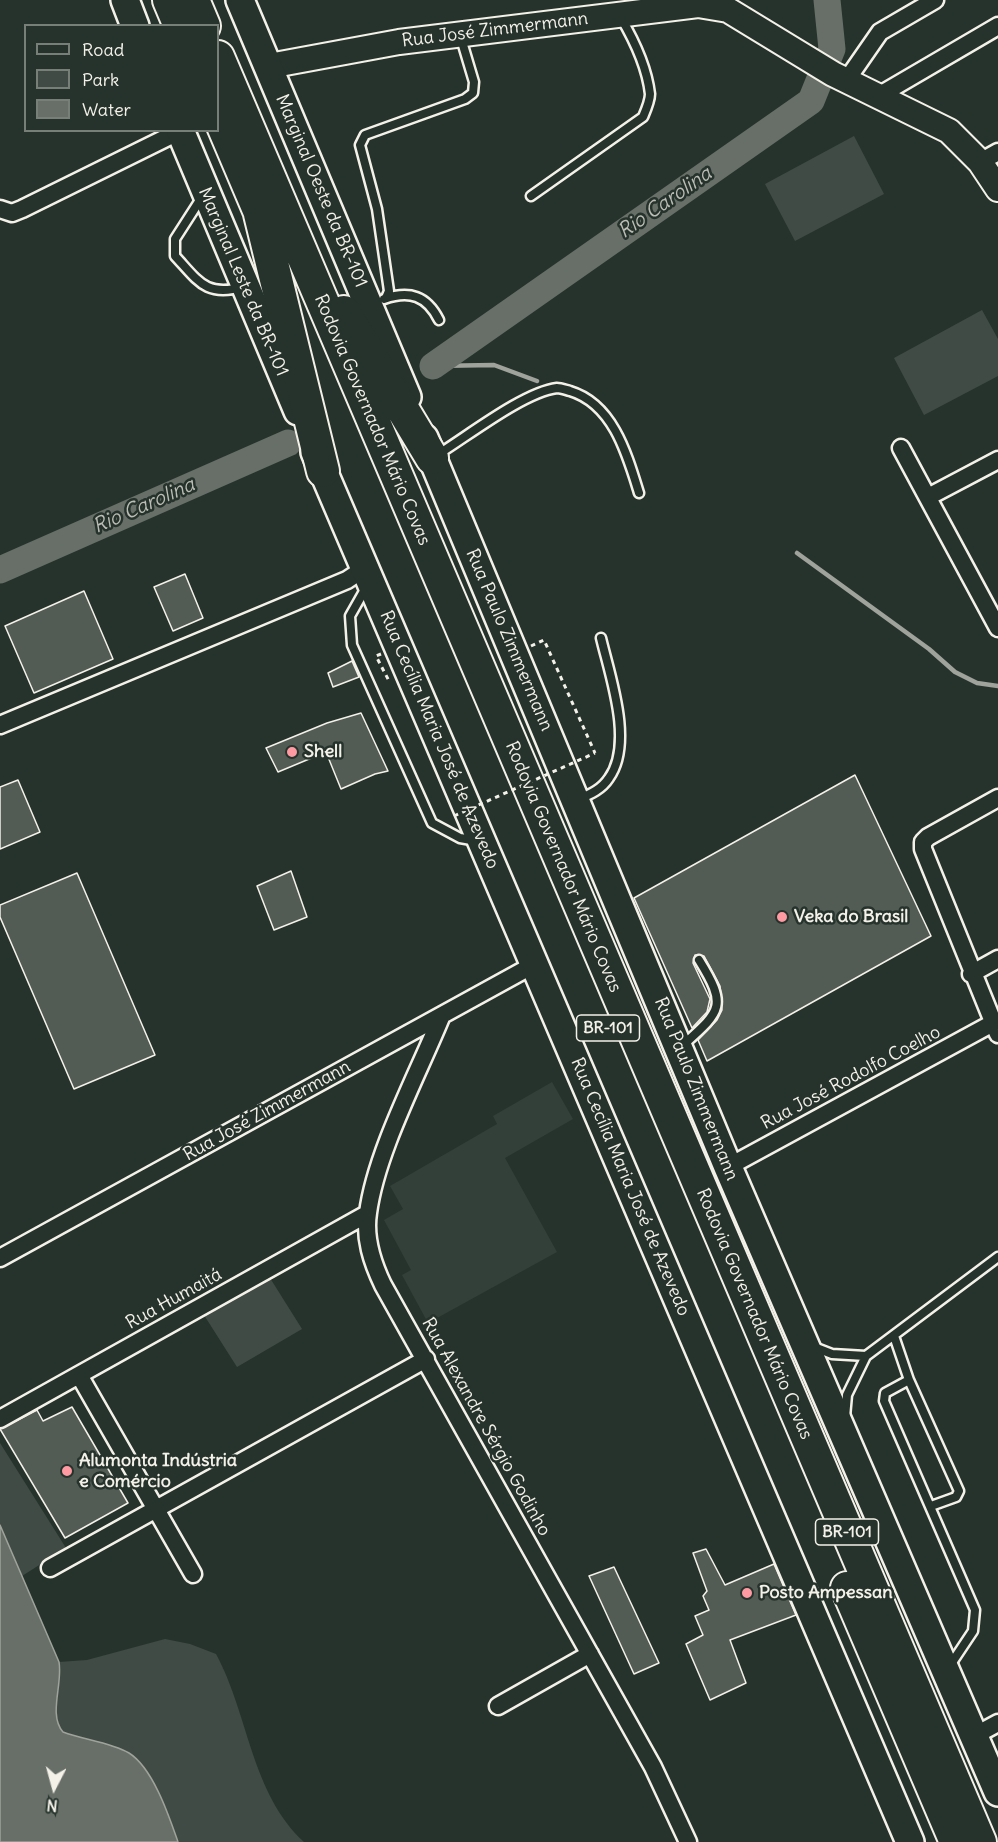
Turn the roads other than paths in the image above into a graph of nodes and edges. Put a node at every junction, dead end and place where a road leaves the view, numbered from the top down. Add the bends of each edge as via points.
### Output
1 (124, 0) edge
2 (169, 0) edge
3 (193, 0) edge
4 (240, 0) edge
5 (935, 0) edge
6 (619, 15) junction
7 (134, 24) edge
8 (179, 24) edge
9 (203, 24) edge
10 (998, 26) edge
11 (460, 35) junction
12 (219, 60) edge
13 (269, 66) junction
14 (832, 73) junction
15 (880, 95) junction
16 (219, 116) edge
17 (178, 132) edge
18 (180, 132) edge
19 (993, 172) edge
20 (205, 192) junction
21 (531, 196) dead end
22 (0, 209) edge
23 (272, 212) junction
24 (245, 286) junction
25 (378, 302) junction
26 (439, 320) dead end
27 (401, 382) joint
28 (307, 433) joint
29 (901, 448) dead end
30 (432, 458) junction
31 (998, 460) edge
32 (323, 471) junction
33 (639, 493) dead end
34 (928, 497) junction
35 (368, 574) junction
36 (997, 624) edge
37 (601, 638) dead end
38 (0, 725) edge
39 (998, 798) edge
40 (576, 801) junction
41 (482, 841) junction
42 (699, 960) dead end
43 (998, 960) edge
44 (535, 964) junction
45 (971, 974) junction
46 (442, 1015) junction
47 (995, 1029) edge
48 (680, 1048) junction
49 (728, 1167) junction
50 (368, 1214) junction
51 (998, 1257) edge
52 (0, 1258) edge
53 (894, 1336) junction
54 (801, 1339) junction
55 (866, 1356) junction
56 (426, 1359) junction
57 (79, 1375) junction
58 (909, 1380) junction
59 (0, 1419) edge
60 (844, 1440) junction
61 (931, 1506) junction
62 (156, 1509) junction
63 (50, 1568) dead end
64 (194, 1574) dead end
65 (590, 1654) junction
66 (945, 1672) junction
67 (498, 1706) dead end
68 (998, 1723) edge
69 (974, 1736) junction
70 (998, 1792) edge
71 (688, 1842) edge
72 (910, 1842) edge
73 (956, 1842) edge
74 (980, 1842) edge

1 - 7 main road
2 - 8 highway
3 - 9 highway
4 - 13 main road, Marginal Oeste da BR-101
5 - 14 street via 880,32
6 - 11 main road, Rua José Zimmermann
6 - 14 main road, Rua José Zimmermann via 698,5 728,10
6 - 21 lane via 645,74 650,96 644,117
10 - 15 street
11 - 13 main road, Rua José Zimmermann
11 - 25 lane via 474,82 473,93 365,135 360,145 377,209 389,291
12 - 23 highway, Rodovia Governador Mário Covas / BR-101
13 - 25 main road, Marginal Oeste da BR-101
14 - 15 main road, Rua José Zimmermann
15 - 19 main road, Rua José Zimmermann via 949,131
16 - 23 highway, Rodovia Governador Mário Covas / BR-101
17 - 22 street via 12,213
18 - 20 main road, Marginal Leste da BR-101
20 - 24 main road, Marginal Leste da BR-101
20 - 24 lane via 175,239 176,256 202,285 213,291
23 - 30 highway
23 - 32 highway
23 - 73 highway, Rodovia Governador Mário Covas / BR-101
23 - 74 highway, Rodovia Governador Mário Covas / BR-101
24 - 28 main road, Marginal Leste da BR-101
25 - 26 lane via 412,294 432,306
25 - 27 main road, Marginal Oeste da BR-101
27 - 30 main road, Rua Paulo Zimmermann
28 - 32 main road, Rua Cecília Maria José de Azevedo
29 - 34 street
30 - 33 lane via 534,395 559,388 585,395 609,418
30 - 40 main road, Rua Paulo Zimmermann
31 - 34 street
32 - 35 main road, Rua Cecília Maria José de Azevedo
34 - 36 street
35 - 38 street
35 - 41 main road, Rua Cecília Maria José de Azevedo
35 - 41 lane via 350,616 352,645 432,823 460,838
37 - 40 lane via 618,713 620,747 609,779 598,790
39 - 45 street via 923,842 923,856
40 - 48 main road, Rua Paulo Zimmermann
41 - 44 main road, Rua Cecília Maria José de Azevedo
42 - 48 lane via 714,984 718,1003 715,1014
43 - 45 street
44 - 46 street, Rua José Zimmermann
44 - 72 main road, Rua Cecília Maria José de Azevedo
45 - 47 street
46 - 50 street, Rua Alexandre Sérgio Godinho via 386,1148
46 - 52 street, Rua José Zimmermann
47 - 49 street, Rua José Rodolfo Coelho
48 - 49 main road, Rua Paulo Zimmermann
49 - 54 main road, Rua Paulo Zimmermann
50 - 56 street, Rua Alexandre Sérgio Godinho via 368,1244 377,1273
50 - 57 street, Rua Humaitá
51 - 53 lane
53 - 55 lane
53 - 58 lane
54 - 55 lane via 832,1354
54 - 60 main road, Rua Paulo Zimmermann
55 - 60 lane via 847,1395
56 - 62 street
56 - 65 street, Rua Alexandre Sérgio Godinho
57 - 59 street, Rua Humaitá
57 - 62 street
58 - 61 lane via 885,1393 884,1401
58 - 61 lane via 958,1491 956,1497
60 - 66 main road, Rua Paulo Zimmermann
61 - 66 lane via 970,1597 976,1621
62 - 63 street
62 - 64 street
65 - 67 street
65 - 71 street, Rua Alexandre Sérgio Godinho via 661,1783
66 - 69 main road, Rua Paulo Zimmermann
68 - 69 street
69 - 70 main road, Rua Paulo Zimmermann

